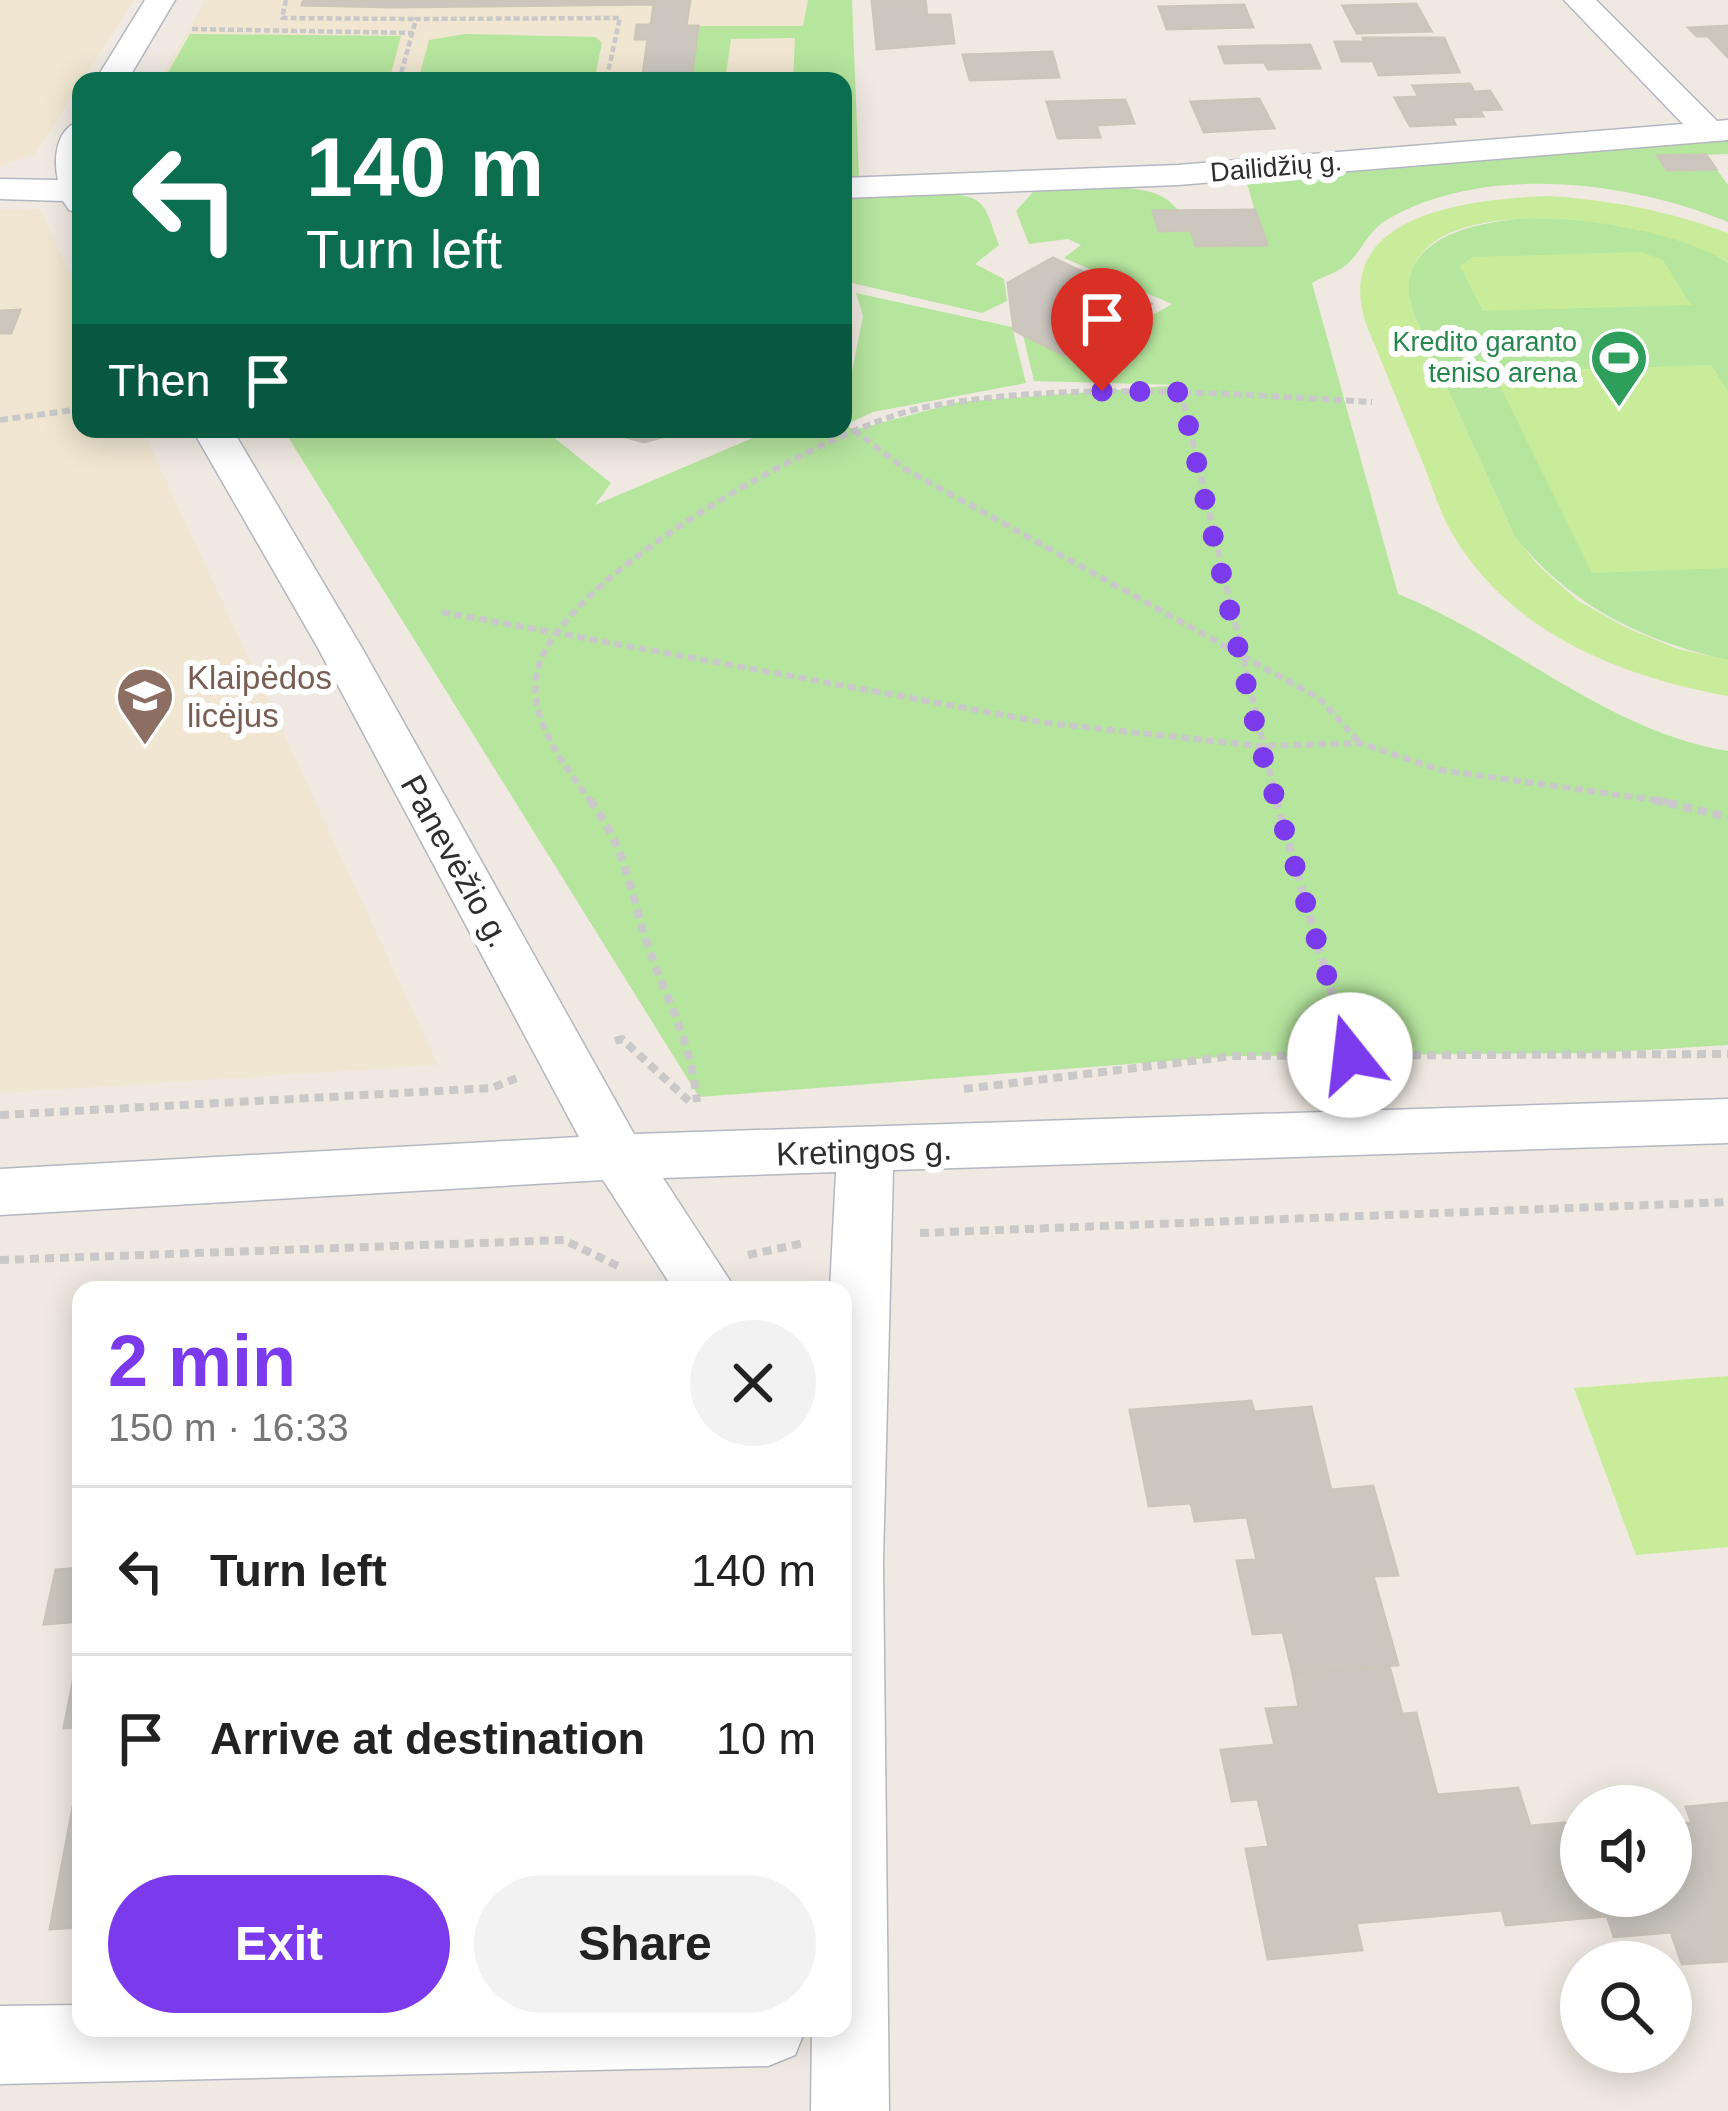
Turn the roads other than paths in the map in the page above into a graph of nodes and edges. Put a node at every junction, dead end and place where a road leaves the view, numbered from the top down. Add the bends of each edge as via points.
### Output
1 (160, 0) edge
2 (1579, 0) edge
3 (116, 72) edge
4 (1718, 131) edge
5 (852, 188) edge
6 (0, 189) edge
7 (72, 194) edge
8 (217, 438) edge
9 (1728, 1121) edge
10 (865, 1151) junction
11 (618, 1157) junction
12 (0, 1192) edge
13 (679, 1280) edge
14 (852, 1435) edge
15 (361, 2037) edge
16 (847, 2037) edge
17 (0, 2045) edge
18 (850, 2111) edge

1 - 3 street
2 - 4 street, Dailidžių g.
4 - 5 street, Dailidžių g. via 1178,175
6 - 7 street
8 - 11 street, Panevėžio g.
9 - 10 street, Kretingos g.
10 - 11 street, Kretingos g.
10 - 14 street
11 - 12 street, Kretingos g.
11 - 13 street, Panevėžio g.
15 - 17 street
16 - 18 street

